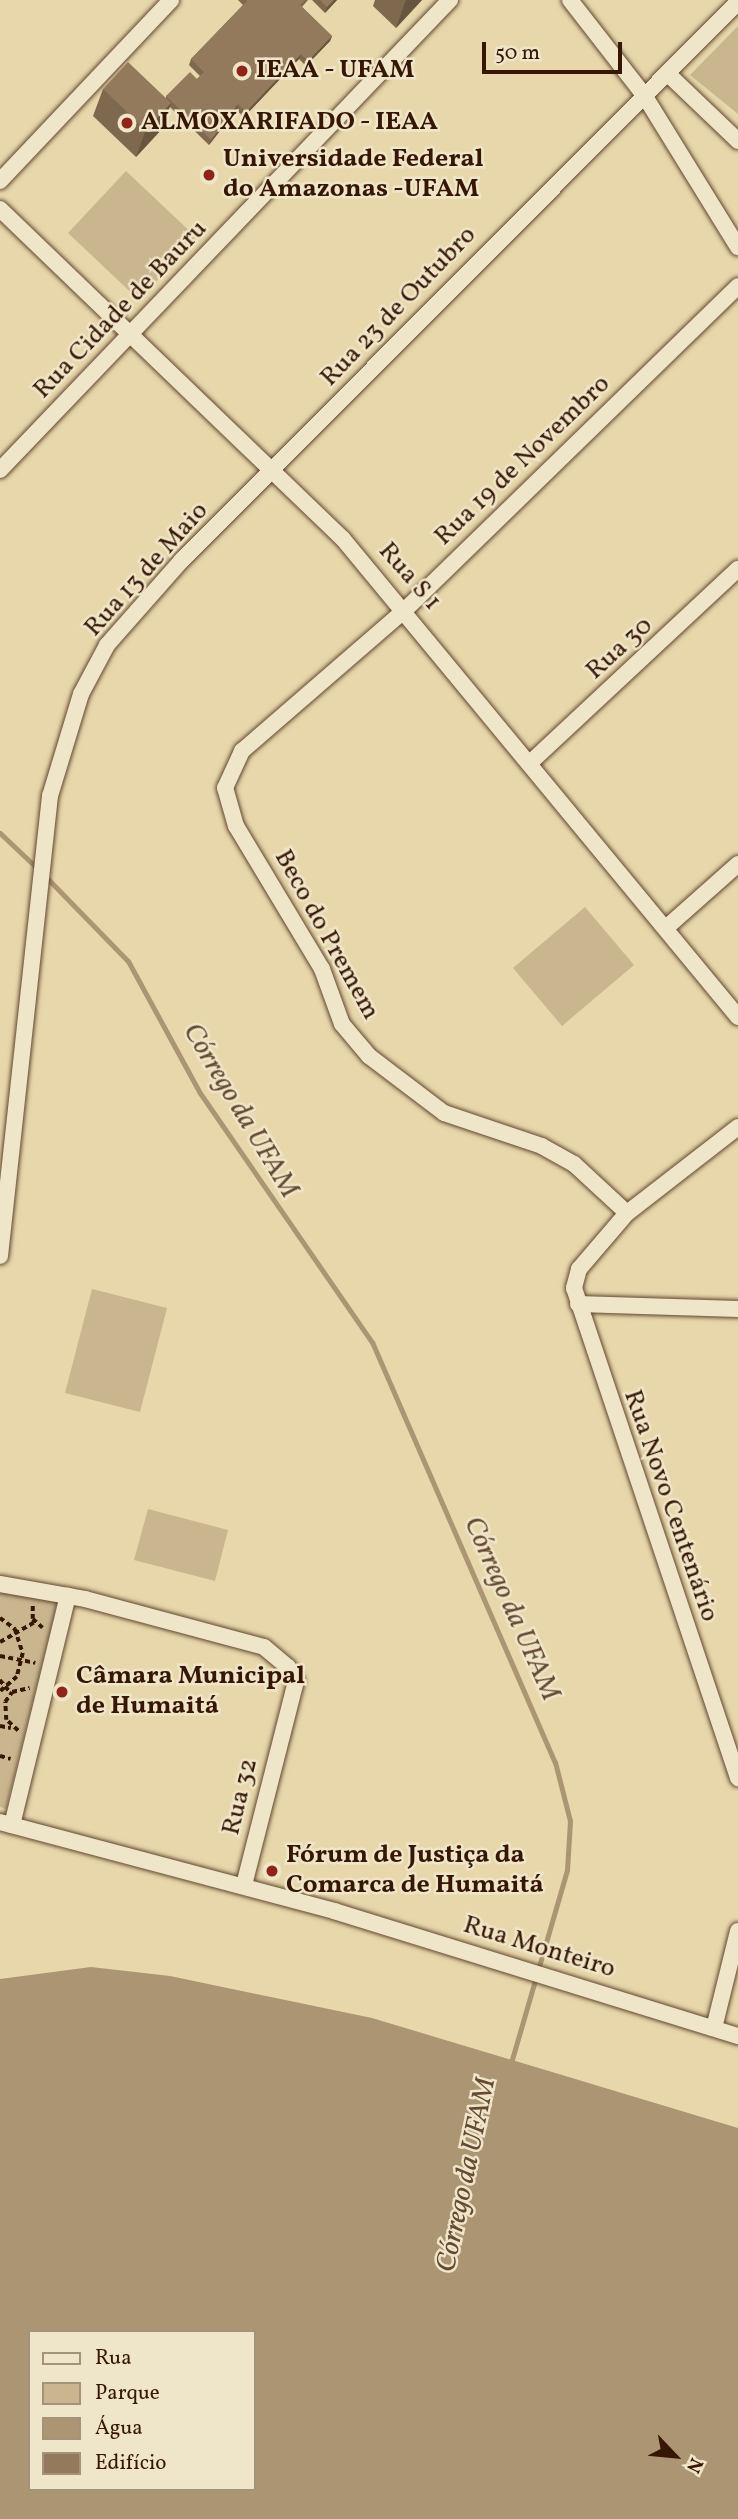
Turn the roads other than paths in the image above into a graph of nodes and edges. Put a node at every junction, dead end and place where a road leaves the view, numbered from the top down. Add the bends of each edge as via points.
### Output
1 (171, 0) edge
2 (450, 0) edge
3 (570, 0) edge
4 (738, 2) edge
5 (668, 74) junction
6 (644, 95) junction
7 (738, 141) edge
8 (0, 181) edge
9 (0, 209) edge
10 (738, 247) edge
11 (738, 286) edge
12 (135, 333) junction
13 (276, 469) junction
14 (0, 470) edge
15 (738, 569) edge
16 (406, 609) junction
17 (532, 761) junction
18 (236, 826) joint
19 (738, 864) edge
20 (667, 928) junction
21 (738, 1017) edge
22 (738, 1127) edge
23 (627, 1213) junction
24 (0, 1256) edge
25 (576, 1296) junction
26 (738, 1310) edge
27 (0, 1584) edge
28 (68, 1596) junction
29 (738, 1778) edge
30 (6, 1824) edge
31 (244, 1885) junction
32 (738, 1931) edge
33 (714, 2028) junction
34 (738, 2036) edge

1 - 8 street
2 - 12 street, Rua Cidade de Bauru
3 - 6 street
4 - 5 street, Rua 23 de Outubro
5 - 6 street, Rua 23 de Outubro
5 - 7 street
6 - 10 street
6 - 13 street, Rua 23 de Outubro
9 - 12 street, Rua S 1
11 - 16 street, Rua 19 de Novembro
12 - 13 street, Rua S 1
12 - 14 street, Rua Cidade de Bauru
13 - 16 street, Rua S 1
13 - 24 street, Rua 13 de Maio via 107,645 81,694 50,796
15 - 17 street, Rua 30
16 - 17 street, Rua S 1
16 - 18 street, Rua 19 de Novembro via 242,751 225,788
17 - 20 street, Rua S 1
18 - 23 street, Beco do Premem via 321,969 342,1024 369,1056 444,1113 542,1146 574,1164
19 - 20 street
20 - 21 street, Rua S 1
22 - 23 street
23 - 25 street via 579,1269
25 - 26 street
25 - 29 street, Rua Novo Centenário
27 - 28 street
28 - 30 street
28 - 31 street, Rua 32 via 264,1647 296,1681
30 - 31 street, Rua Monteiro
31 - 33 street, Rua Monteiro
32 - 33 street
33 - 34 street, Rua Monteiro

